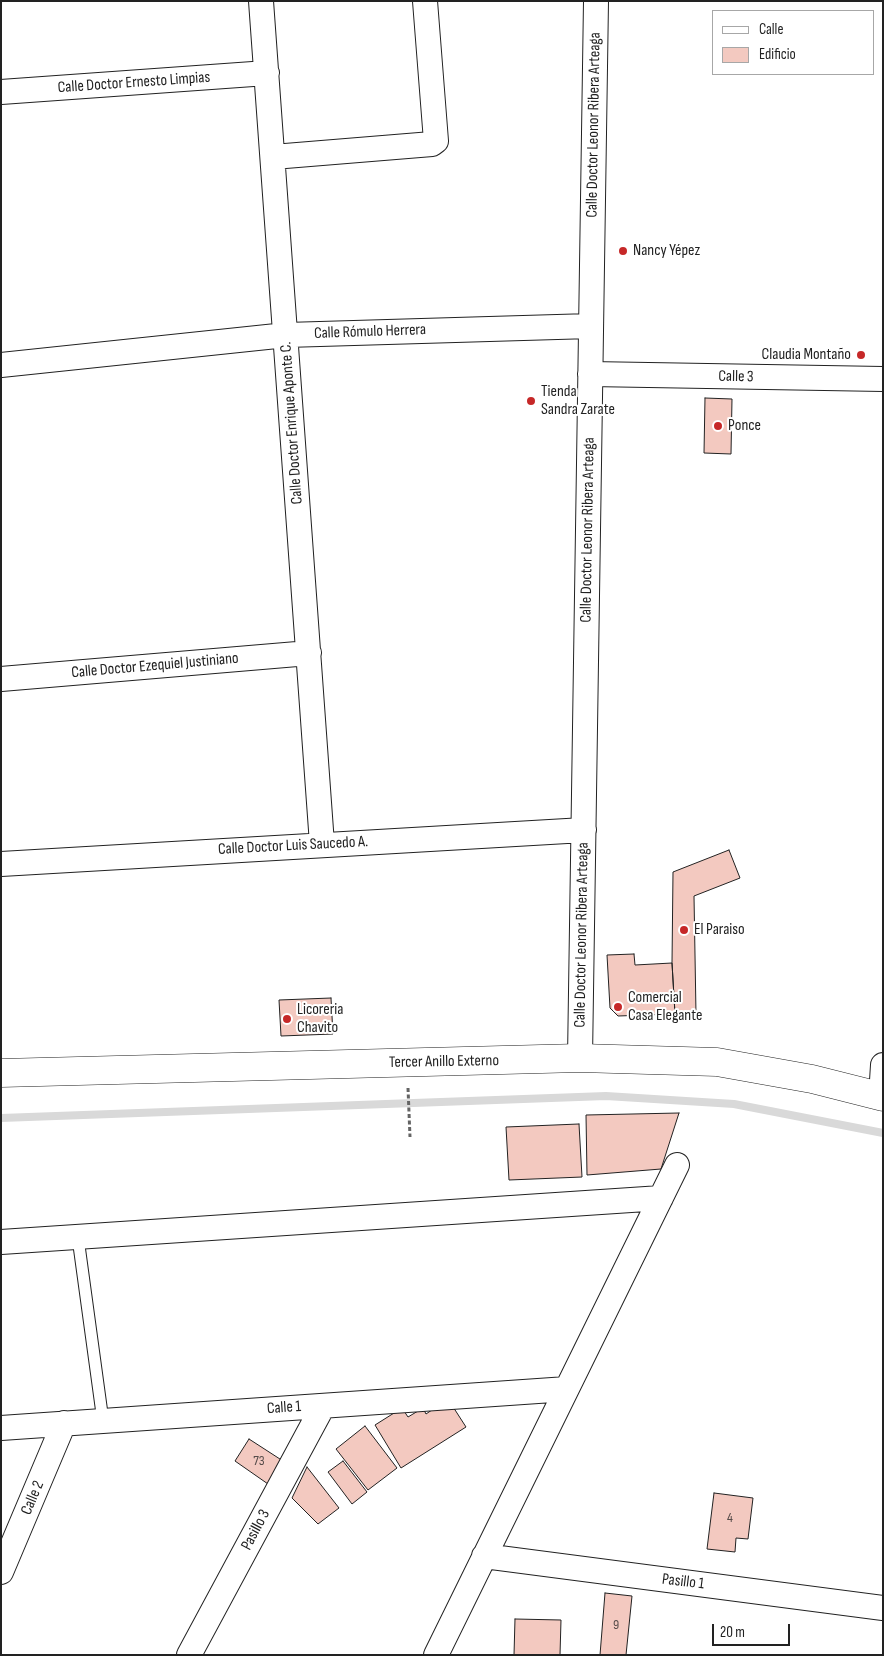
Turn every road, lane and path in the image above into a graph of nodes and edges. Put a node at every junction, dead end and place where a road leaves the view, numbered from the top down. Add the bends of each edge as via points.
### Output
1 (261, 1) edge
2 (425, 1) edge
3 (596, 1) edge
4 (267, 74) junction
5 (1, 92) edge
6 (273, 157) junction
7 (591, 326) junction
8 (286, 335) junction
9 (1, 365) edge
10 (590, 374) junction
11 (883, 379) edge
12 (309, 653) junction
13 (1, 679) edge
14 (584, 830) junction
15 (322, 844) junction
16 (1, 864) edge
17 (580, 1058) junction
18 (883, 1064) edge
19 (1, 1073) edge
20 (408, 1084) dead end
21 (882, 1097) edge
22 (410, 1137) dead end
23 (677, 1165) dead end
24 (661, 1198) junction
25 (78, 1238) junction
26 (1, 1242) edge
27 (567, 1389) junction
28 (323, 1406) junction
29 (103, 1421) junction
30 (64, 1424) junction
31 (1, 1428) edge
32 (484, 1556) junction
33 (1, 1572) edge
34 (883, 1608) edge
35 (189, 1655) edge
36 (436, 1655) edge

1 - 4 street, Calle Doctor Enrique Aponte C.
2 - 6 street via 436,141 432,144
3 - 7 street, Calle Doctor Leonor Ribera Arteaga
4 - 5 street, Calle Doctor Ernesto Limpias
4 - 6 street, Calle Doctor Enrique Aponte C.
6 - 8 street, Calle Doctor Enrique Aponte C.
7 - 8 street, Calle Rómulo Herrera
7 - 10 street, Calle Doctor Leonor Ribera Arteaga
8 - 9 street, Calle Rómulo Herrera
8 - 12 street, Calle Doctor Enrique Aponte C.
10 - 11 street, Calle 3
10 - 14 street, Calle Doctor Leonor Ribera Arteaga
12 - 13 street, Calle Doctor Ezequiel Justiniano
12 - 15 street, Calle Doctor Enrique Aponte C.
14 - 15 street, Calle Doctor Luis Saucedo A.
14 - 17 street, Calle Doctor Leonor Ribera Arteaga
15 - 16 street, Calle Doctor Luis Saucedo A.
17 - 19 street, Tercer Anillo Externo
17 - 21 street, Tercer Anillo Externo via 717,1062 812,1079
18 - 21 street
20 - 22 path
23 - 24 street
24 - 25 street
24 - 27 street
25 - 26 street
25 - 29 lane
27 - 28 street, Calle 1
27 - 32 street
28 - 29 street, Calle 1
28 - 35 street, Pasillo 3
29 - 30 street, Calle 1
30 - 31 street, Calle 1
30 - 33 street, Calle 2
32 - 34 street, Pasillo 1
32 - 36 street

